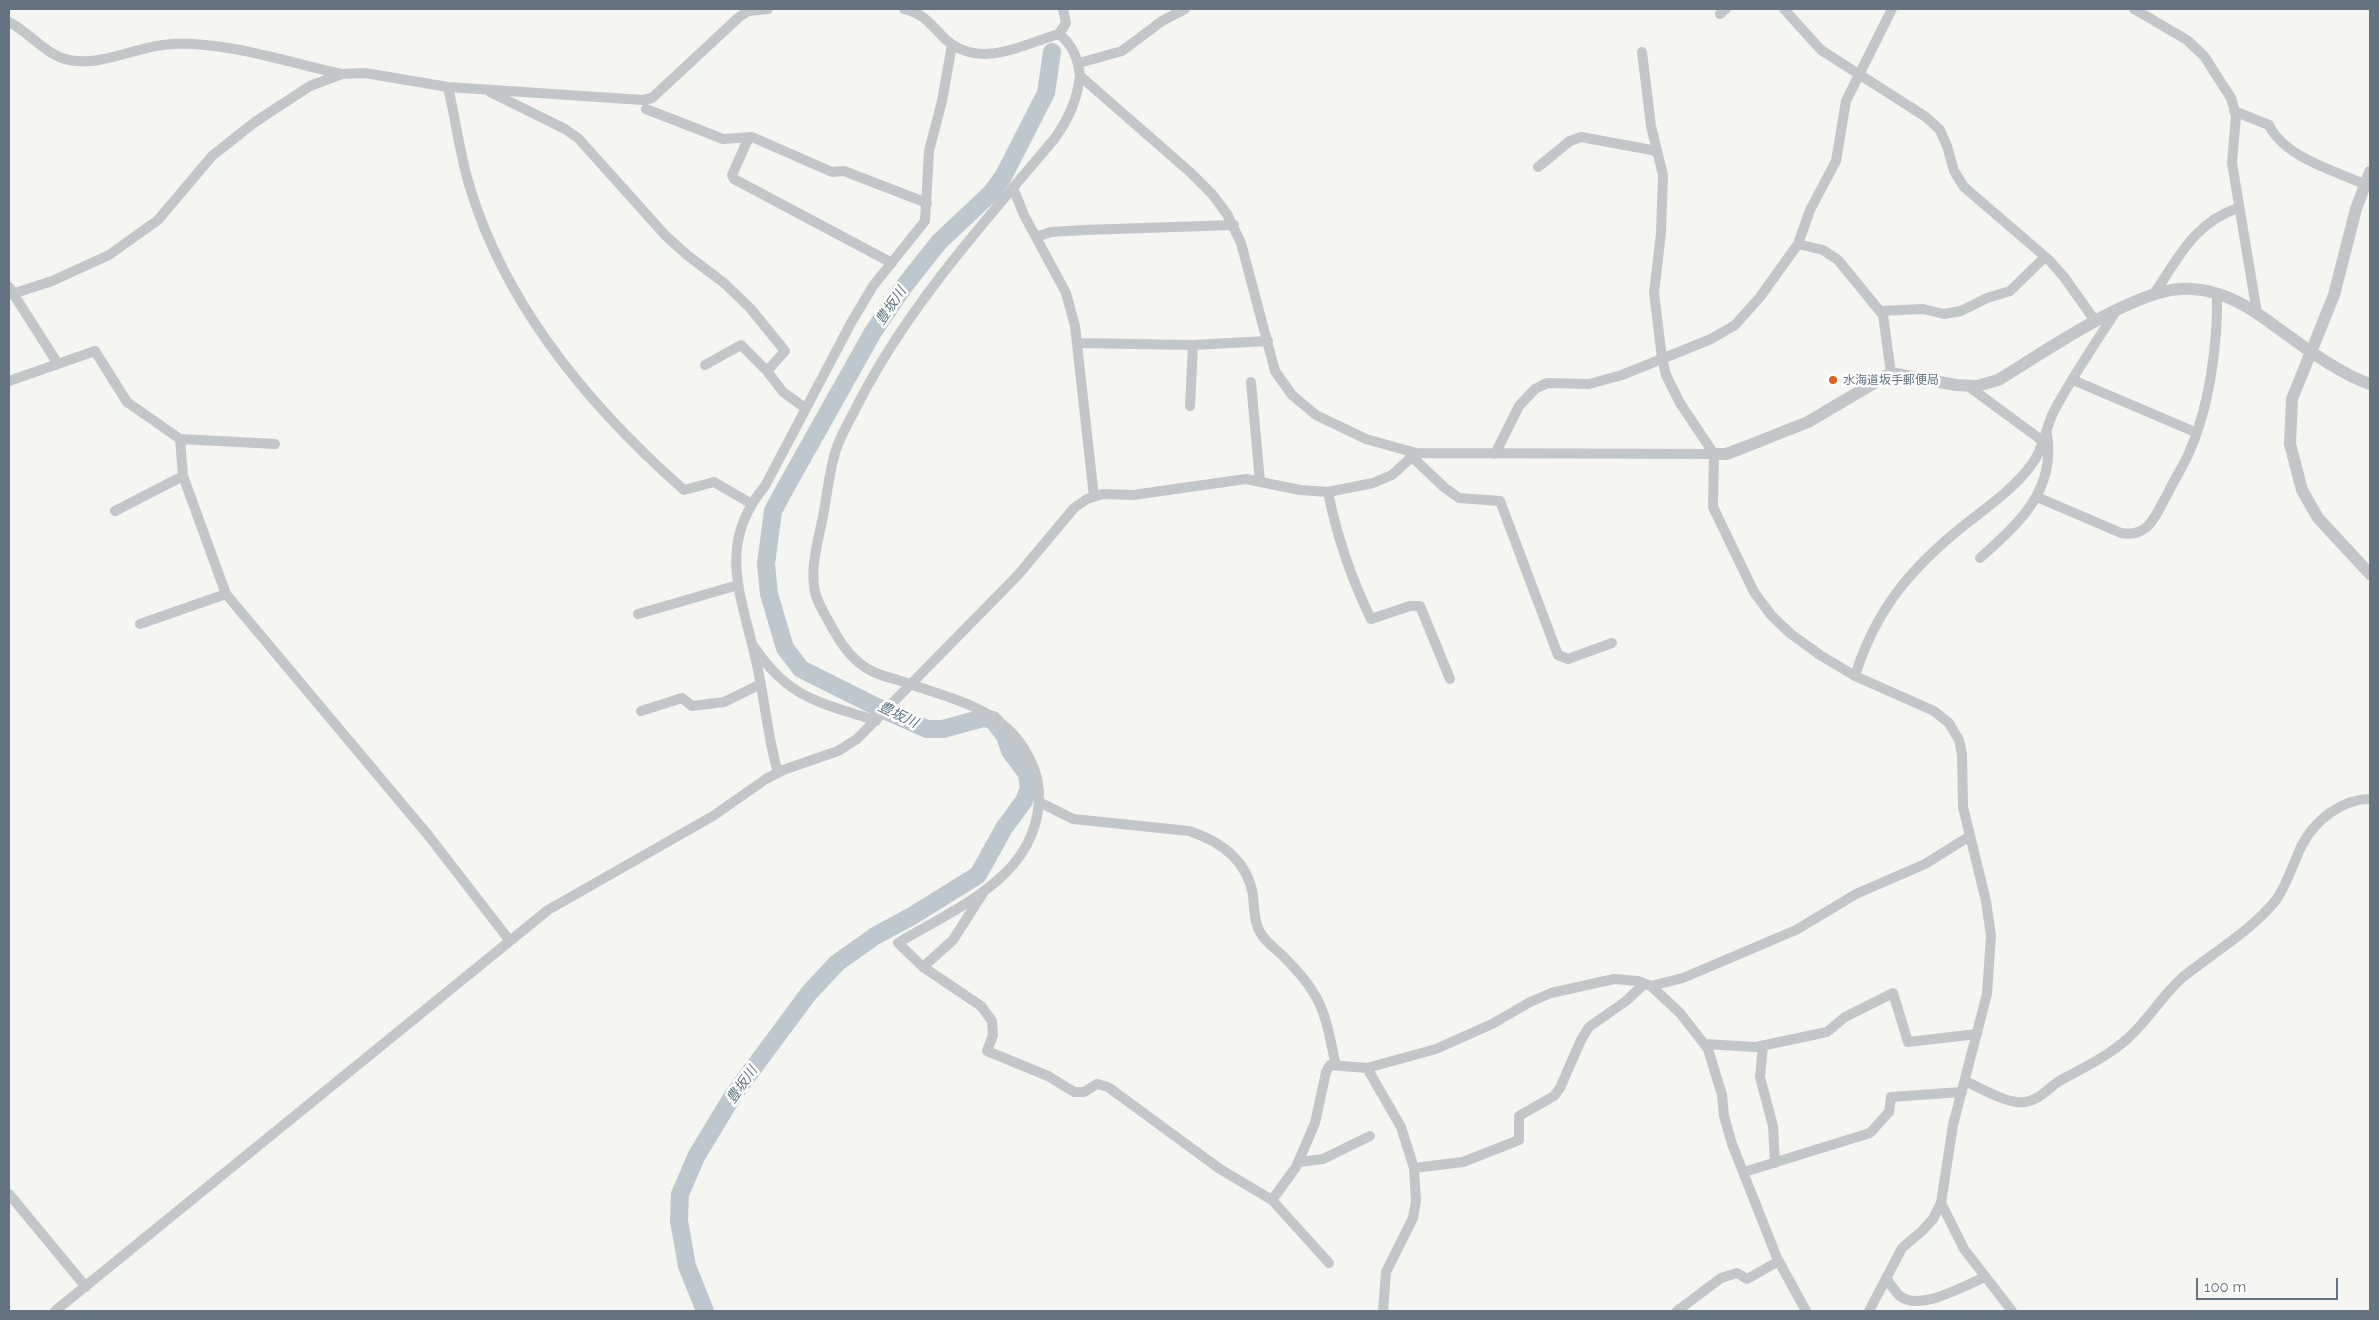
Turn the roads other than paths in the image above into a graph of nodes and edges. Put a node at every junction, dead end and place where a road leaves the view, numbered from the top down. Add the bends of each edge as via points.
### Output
1 (768, 9) edge
2 (904, 9) edge
3 (1063, 9) edge
4 (1185, 9) edge
5 (1784, 9) edge
6 (2134, 9) edge
7 (1888, 10) edge
8 (9, 22) edge
9 (1055, 35) junction
10 (952, 45) junction
11 (1642, 52) dead end
12 (1079, 63) junction
13 (342, 74) junction
14 (1858, 74) junction
15 (1080, 76) junction
16 (448, 87) junction
17 (485, 89) junction
18 (646, 108) dead end
19 (2234, 111) junction
20 (749, 138) junction
21 (1657, 150) junction
22 (1538, 167) dead end
23 (2370, 172) edge
24 (2364, 184) junction
25 (1013, 188) junction
26 (927, 203) junction
27 (2238, 208) junction
28 (1234, 225) junction
29 (1036, 237) junction
30 (1798, 244) junction
31 (2046, 257) junction
32 (892, 263) junction
33 (10, 292) edge
34 (2154, 294) junction
35 (2217, 294) junction
36 (1880, 311) junction
37 (2116, 311) junction
38 (2257, 313) junction
39 (2096, 322) junction
40 (1268, 341) junction
41 (1077, 343) junction
42 (1193, 345) junction
43 (2311, 350) junction
44 (1662, 358) junction
45 (58, 364) junction
46 (705, 365) dead end
47 (767, 371) junction
48 (1891, 373) junction
49 (2073, 380) junction
50 (9, 381) edge
51 (1251, 382) dead end
52 (2370, 384) edge
53 (1968, 386) junction
54 (1190, 406) dead end
55 (805, 408) junction
56 (2047, 431) junction
57 (2195, 432) junction
58 (180, 439) junction
59 (2044, 442) junction
60 (275, 444) dead end
61 (1495, 454) junction
62 (1714, 454) junction
63 (1414, 455) junction
64 (183, 476) junction
65 (1260, 482) junction
66 (1328, 492) junction
67 (1094, 497) junction
68 (2037, 497) junction
69 (750, 503) junction
70 (115, 511) dead end
71 (1980, 558) dead end
72 (2370, 574) edge
73 (738, 586) junction
74 (226, 594) junction
75 (638, 614) dead end
76 (140, 624) dead end
77 (1612, 643) dead end
78 (752, 644) junction
79 (1855, 676) junction
80 (1450, 679) dead end
81 (760, 684) junction
82 (910, 687) junction
83 (641, 711) dead end
84 (878, 720) junction
85 (778, 773) junction
86 (2370, 799) edge
87 (1039, 802) junction
88 (1970, 836) junction
89 (985, 890) junction
90 (510, 940) junction
91 (923, 967) junction
92 (1648, 985) junction
93 (1977, 1034) junction
94 (1704, 1044) junction
95 (1763, 1046) junction
96 (1336, 1065) junction
97 (1367, 1068) junction
98 (1965, 1081) junction
99 (1962, 1092) junction
100 (1370, 1136) dead end
101 (1299, 1162) junction
102 (1774, 1163) junction
103 (1414, 1168) junction
104 (1744, 1172) junction
105 (9, 1194) edge
106 (1272, 1200) junction
107 (1941, 1203) junction
108 (1779, 1261) junction
109 (1329, 1263) dead end
110 (1985, 1276) junction
111 (1886, 1278) junction
112 (86, 1287) junction
113 (55, 1311) edge
114 (1383, 1311) edge
115 (1677, 1311) edge
116 (1806, 1311) edge
117 (1869, 1311) edge
118 (2012, 1311) edge

1 - 17 street via 748,11 738,18 652,98
2 - 10 street via 917,11
3 - 9 street via 1066,23
4 - 12 street via 1162,21 1122,51
5 - 14 street via 1821,50
6 - 19 street via 2187,40 2204,56 2231,98
7 - 14 street
8 - 13 street via 67,60 89,62 137,49 173,44 225,48
9 - 10 street via 1001,54 981,54
9 - 12 street via 1069,42
10 - 26 street via 929,151
11 - 21 street
12 - 15 street
13 - 16 street via 365,73
13 - 33 street via 310,86 255,122 212,156 158,220 109,255 52,281
14 - 30 street via 1846,101 1836,160 1810,210
14 - 31 street via 1926,116 1940,130 1954,171 1964,187
15 - 25 street via 1078,94 1067,121
15 - 28 street via 1190,172 1212,194
16 - 17 street
16 - 69 street via 470,190 511,288 534,324 606,415 636,448 684,490 714,482
17 - 47 street via 578,138 665,235 750,308 785,351
18 - 20 street via 723,139
19 - 24 street via 2269,124 2274,136 2287,149
19 - 27 street via 2232,163
20 - 26 street via 832,172 844,170
20 - 32 street via 732,175 734,179
21 - 22 street via 1581,137 1570,141
21 - 44 street via 1664,195 1654,293
23 - 24 street
24 - 43 street via 2334,295
25 - 29 street
25 - 82 street via 901,328 875,371 835,452 814,564 814,585 820,606 850,656 869,670
26 - 32 street via 925,222
27 - 34 street via 2221,214 2200,229
27 - 38 street
28 - 29 street via 1084,230 1051,232
28 - 40 street
29 - 41 street via 1066,293
30 - 36 street via 1823,250 1838,260
30 - 44 street via 1760,297 1735,324 1711,340
31 - 36 street via 2010,291 1961,311 1944,314 1923,309
31 - 39 street
32 - 55 street via 873,286
33 - 45 street
34 - 35 street via 2180,289
34 - 37 street
35 - 38 street via 2232,298
35 - 57 street via 2217,339
36 - 48 street via 1886,328
37 - 39 street
37 - 49 street
38 - 43 street
39 - 53 street via 1998,380
40 - 42 street
40 - 63 street via 1275,371 1292,395 1316,415 1366,439
41 - 42 street
41 - 67 street
42 - 54 street
43 - 52 street via 2345,374
43 - 72 street via 2292,399 2290,444 2294,462 2302,490 2318,518
44 - 61 street via 1622,375 1589,384 1547,383 1534,389 1519,406
44 - 62 street via 1666,376 1680,403
45 - 50 street
45 - 58 street via 95,351 127,402
46 - 47 street via 741,345
47 - 55 street via 783,392
48 - 53 street
48 - 62 street via 1808,422 1726,454
49 - 56 street via 2053,413
49 - 57 street
51 - 65 street
53 - 59 street
55 - 69 street via 765,486
56 - 59 street
56 - 68 street via 2050,450
57 - 68 street via 2188,454 2154,518 2142,532 2134,535 2121,533
58 - 60 street
58 - 64 street
59 - 79 street via 2032,465 2005,493 1919,564 1896,591 1878,617
61 - 62 street
61 - 63 street
62 - 79 street via 1714,507 1754,592 1791,634
63 - 66 street via 1392,475 1373,483
63 - 77 street via 1459,498 1500,501 1558,656 1568,659
64 - 70 street
64 - 74 street
65 - 66 street
65 - 67 street via 1246,479 1133,495 1103,494
66 - 80 street via 1335,531 1370,620 1410,606 1420,606
67 - 82 street via 1074,508 1018,575
68 - 71 street via 2019,523
69 - 73 street via 738,534
73 - 75 street
73 - 78 street
74 - 76 street
74 - 90 street via 428,834
78 - 81 street
78 - 84 street via 770,670 788,686 805,696
79 - 88 street via 1934,711 1949,723 1959,740 1962,754 1962,807
81 - 83 street via 724,702 692,706 682,698
81 - 85 street
82 - 84 street
82 - 87 street via 972,706 1006,725 1033,762 1039,783
84 - 85 street via 857,739 838,750
85 - 90 street via 712,816 573,894
86 - 98 street via 2357,799 2321,820 2309,834 2277,898 2228,944 2182,979 2112,1051 2063,1079 2036,1100 2023,1103
87 - 89 street via 1032,835 1023,855
87 - 96 street via 1072,818 1189,831 1206,836 1226,848 1245,872 1251,886 1258,930 1314,992 1326,1022
88 - 92 street via 1926,864 1856,894 1796,930 1683,978
88 - 93 street via 1991,936 1987,994
89 - 91 street via 954,940
89 - 91 street via 898,942
90 - 112 street
91 - 106 street via 981,1006 992,1020 993,1035 987,1051 1048,1076 1074,1092 1084,1092 1097,1084 1108,1087 1220,1169
92 - 94 street via 1680,1012
92 - 97 street via 1614,979 1551,994 1436,1049
92 - 103 street via 1590,1027 1554,1096 1519,1116 1518,1140 1463,1162
93 - 95 street via 1908,1042 1893,993 1845,1017 1828,1032
93 - 98 street
94 - 95 street
94 - 104 street via 1708,1048 1722,1095 1724,1116
95 - 102 street via 1760,1077 1773,1126
96 - 97 street
96 - 101 street via 1330,1065 1326,1072 1315,1123
97 - 103 street via 1401,1126
98 - 99 street
99 - 102 street via 1891,1098 1889,1112 1870,1133
99 - 107 street via 1953,1125
100 - 101 street via 1323,1159
101 - 106 street
102 - 104 street
103 - 114 street via 1416,1201 1412,1218 1386,1272
104 - 108 street
105 - 112 street
106 - 109 street
107 - 110 street via 1964,1249
107 - 111 street via 1933,1219 1902,1248
108 - 115 street via 1747,1279 1736,1273 1721,1278
108 - 116 street
110 - 111 street via 1925,1301 1900,1296
110 - 118 street
111 - 117 street
112 - 113 street

